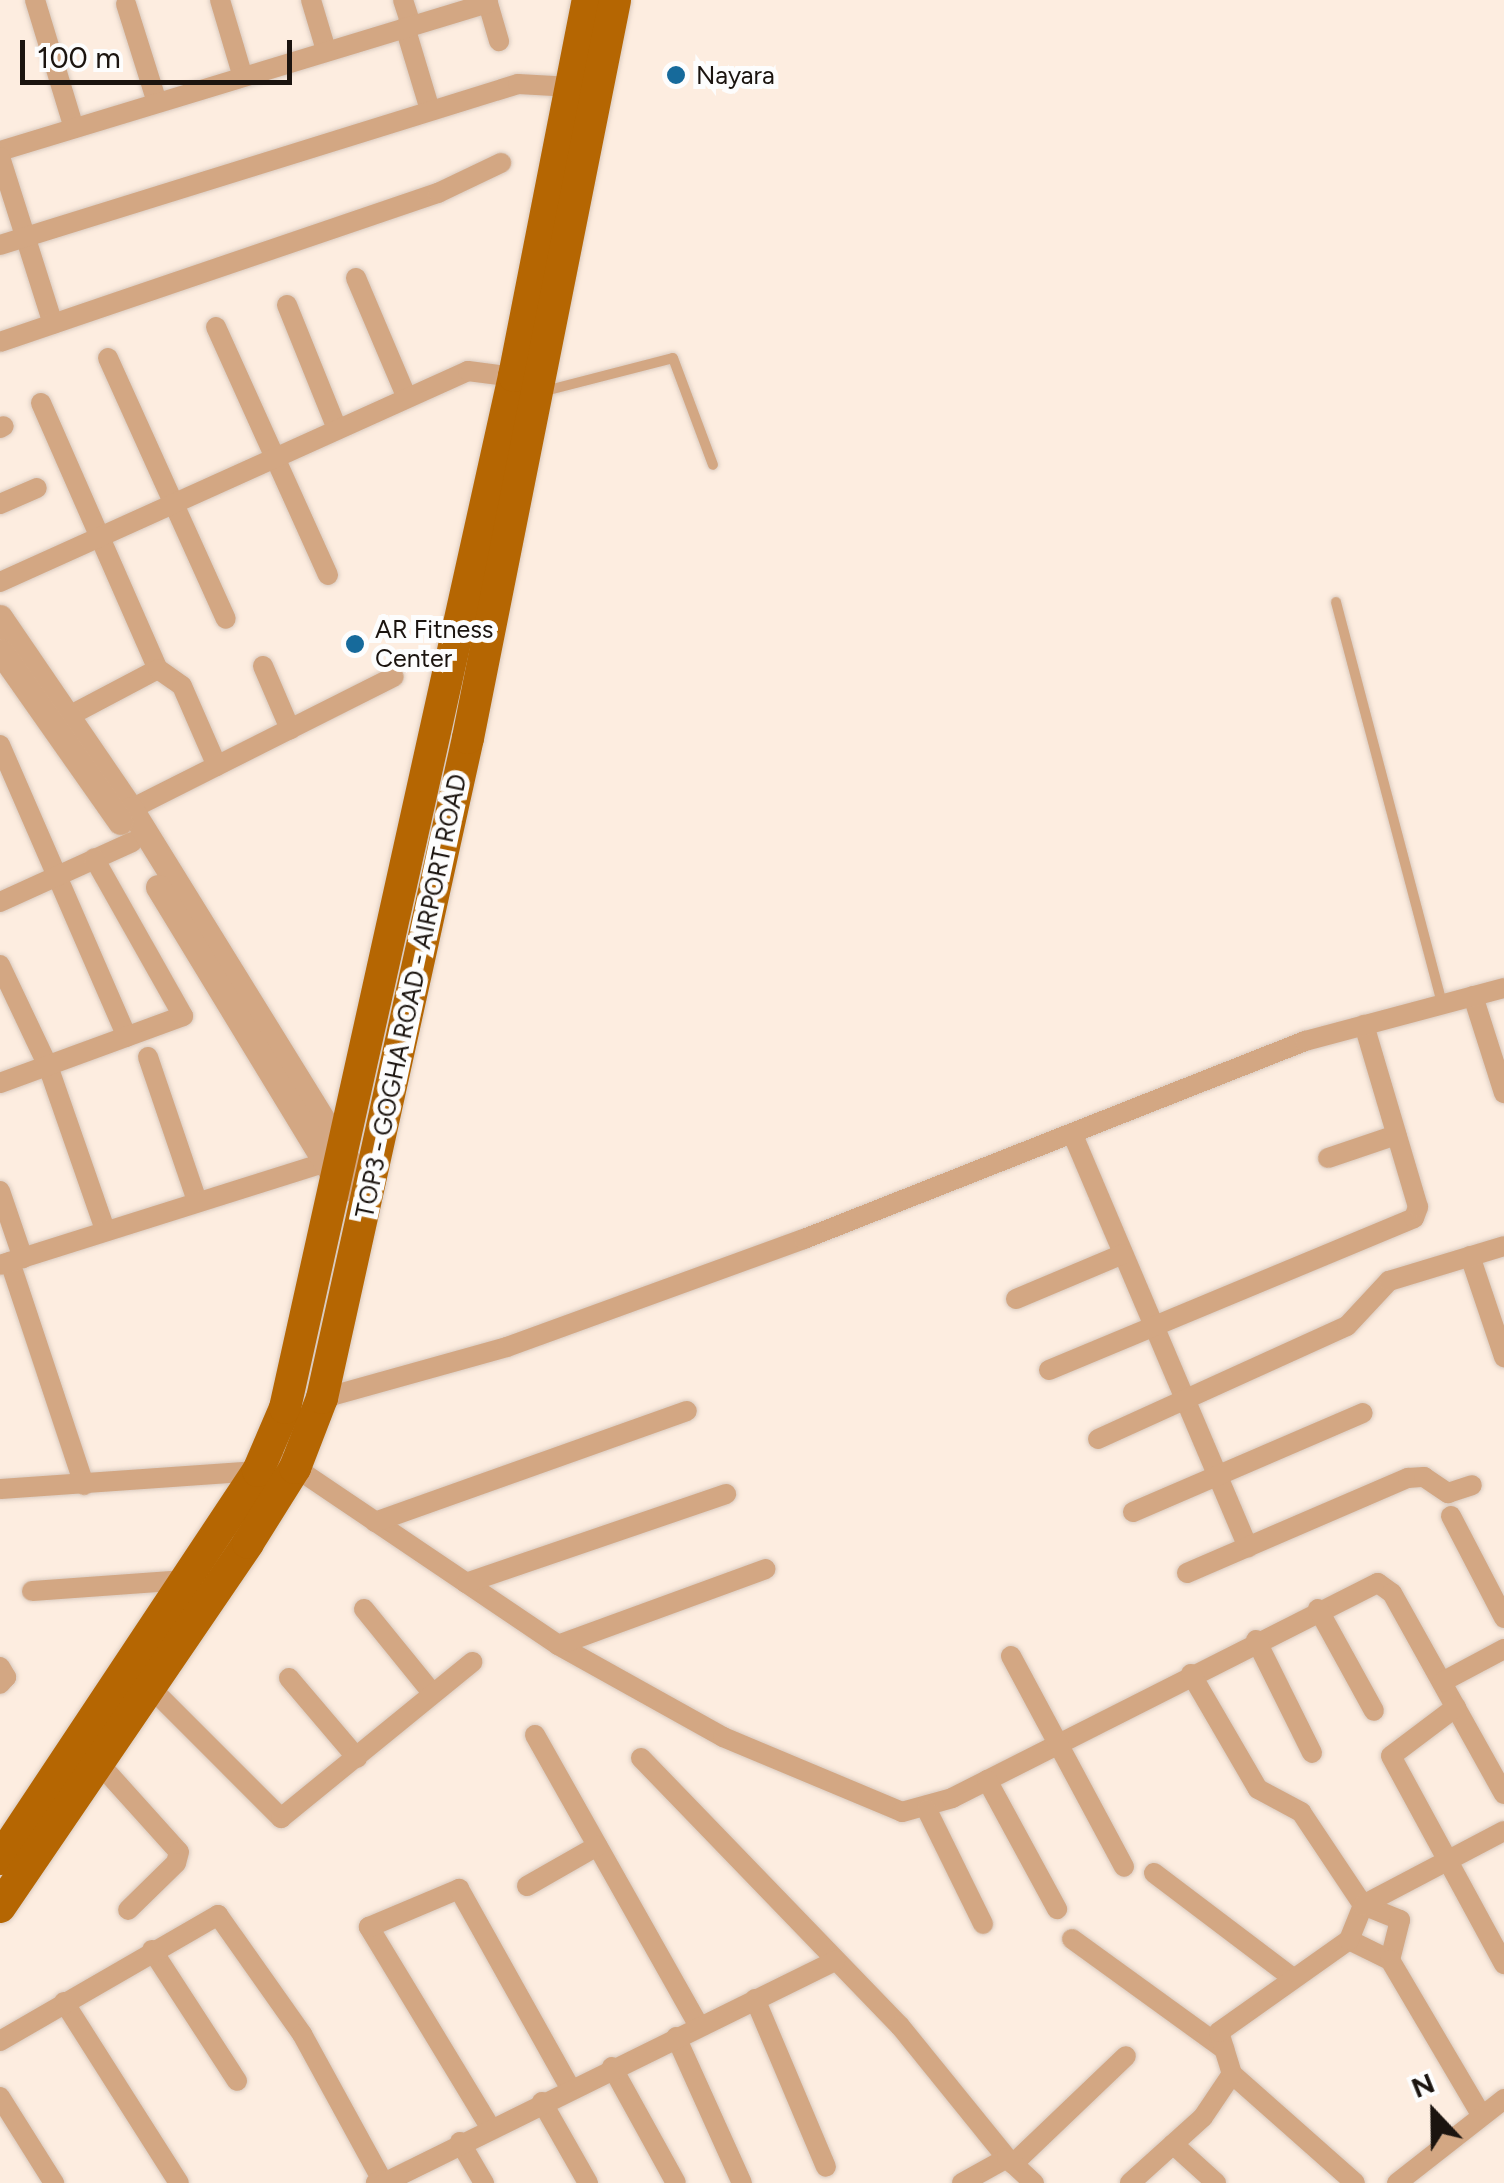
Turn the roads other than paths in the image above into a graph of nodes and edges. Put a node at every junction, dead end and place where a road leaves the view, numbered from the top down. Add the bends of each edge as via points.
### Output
1 (35, 0) edge
2 (220, 0) edge
3 (311, 0) edge
4 (403, 0) edge
5 (588, 0) edge
6 (615, 0) edge
7 (488, 2) edge
8 (126, 4) dead end
9 (408, 26) junction
10 (500, 42) dead end
11 (326, 50) junction
12 (242, 74) junction
13 (572, 87) junction
14 (156, 100) junction
15 (430, 110) junction
16 (74, 128) junction
17 (0, 154) edge
18 (501, 163) dead end
19 (22, 237) junction
20 (0, 245) edge
21 (356, 278) dead end
22 (287, 305) dead end
23 (53, 324) junction
24 (216, 327) dead end
25 (0, 342) edge
26 (108, 358) dead end
27 (532, 384) junction
28 (407, 398) junction
29 (41, 404) dead end
30 (337, 430) junction
31 (272, 458) junction
32 (713, 465) dead end
33 (37, 488) dead end
34 (174, 503) junction
35 (0, 504) edge
36 (104, 535) junction
37 (328, 575) dead end
38 (0, 582) edge
39 (1336, 602) dead end
40 (0, 617) edge
41 (226, 620) dead end
42 (0, 651) edge
43 (263, 666) dead end
44 (158, 669) junction
45 (394, 677) dead end
46 (69, 716) junction
47 (290, 729) junction
48 (0, 744) edge
49 (217, 766) junction
50 (131, 809) junction
51 (132, 842) junction
52 (94, 858) junction
53 (58, 875) junction
54 (0, 902) edge
55 (0, 964) edge
56 (1504, 988) edge
57 (1473, 996) junction
58 (1442, 1004) junction
59 (1364, 1025) junction
60 (127, 1037) junction
61 (148, 1057) dead end
62 (48, 1066) junction
63 (0, 1083) edge
64 (1503, 1086) edge
65 (1072, 1135) junction
66 (1396, 1135) junction
67 (1328, 1158) dead end
68 (333, 1165) junction
69 (0, 1191) edge
70 (197, 1202) junction
71 (365, 1205) junction
72 (105, 1230) junction
73 (1504, 1246) edge
74 (1123, 1254) junction
75 (1470, 1256) junction
76 (11, 1262) edge
77 (1016, 1299) dead end
78 (1154, 1326) junction
79 (1504, 1357) edge
80 (1049, 1370) dead end
81 (322, 1398) junction
82 (1186, 1401) junction
83 (285, 1408) junction
84 (687, 1411) dead end
85 (1363, 1413) dead end
86 (1098, 1439) dead end
87 (273, 1463) junction
88 (1218, 1476) junction
89 (84, 1485) junction
90 (1472, 1485) dead end
91 (0, 1488) edge
92 (726, 1494) dead end
93 (1133, 1512) dead end
94 (1451, 1516) dead end
95 (375, 1522) junction
96 (1248, 1546) junction
97 (766, 1569) dead end
98 (1187, 1573) dead end
99 (186, 1580) junction
100 (466, 1583) junction
101 (32, 1591) dead end
102 (1318, 1608) junction
103 (364, 1609) dead end
104 (1504, 1618) edge
105 (1256, 1640) junction
106 (558, 1645) junction
107 (1504, 1649) edge
108 (1011, 1656) dead end
109 (472, 1662) dead end
110 (0, 1667) edge
111 (1191, 1674) junction
112 (289, 1678) dead end
113 (1442, 1682) junction
114 (0, 1684) edge
115 (148, 1686) junction
116 (433, 1694) junction
117 (1456, 1707) junction
118 (1374, 1711) dead end
119 (535, 1736) dead end
120 (1058, 1743) junction
121 (1312, 1754) dead end
122 (357, 1758) junction
123 (641, 1758) dead end
124 (97, 1761) junction
125 (987, 1780) junction
126 (1504, 1794) edge
127 (927, 1810) junction
128 (1504, 1831) edge
129 (598, 1846) junction
130 (1, 1853) edge
131 (1448, 1864) junction
132 (1124, 1867) dead end
133 (1154, 1873) dead end
134 (527, 1886) dead end
135 (1363, 1906) junction
136 (0, 1908) edge
137 (128, 1910) dead end
138 (1057, 1910) dead end
139 (983, 1924) dead end
140 (1072, 1939) dead end
141 (1349, 1940) junction
142 (152, 1950) junction
143 (1390, 1960) junction
144 (836, 1961) junction
145 (1504, 1964) edge
146 (1293, 1978) junction
147 (755, 2000) junction
148 (64, 2002) junction
149 (699, 2026) junction
150 (676, 2037) junction
151 (0, 2041) edge
152 (1224, 2049) junction
153 (1126, 2056) dead end
154 (612, 2067) junction
155 (1232, 2074) junction
156 (238, 2081) dead end
157 (570, 2088) junction
158 (0, 2097) edge
159 (1504, 2099) edge
160 (542, 2102) junction
161 (1482, 2116) junction
162 (490, 2127) junction
163 (460, 2142) junction
164 (1174, 2144) junction
165 (1010, 2161) junction
166 (826, 2167) dead end
167 (381, 2182) edge
168 (54, 2183) edge
169 (179, 2183) edge
170 (484, 2183) edge
171 (588, 2183) edge
172 (676, 2183) edge
173 (742, 2183) edge
174 (962, 2183) edge
175 (1034, 2183) edge
176 (1130, 2183) edge
177 (1216, 2183) edge
178 (1354, 2183) edge
179 (1397, 2183) edge

1 - 16 street
2 - 12 street
3 - 11 street
4 - 9 street
5 - 13 main road
6 - 27 main road, TOP3 - GOGHA ROAD - AIRPORT ROAD
7 - 9 street
7 - 10 street
8 - 14 street
9 - 11 street
9 - 15 street
11 - 12 street
12 - 14 street
13 - 15 street via 518,84
13 - 27 main road
14 - 16 street
15 - 19 street
16 - 17 street
17 - 19 street
18 - 23 street via 438,193
19 - 20 street
19 - 23 street
21 - 28 street
22 - 30 street
23 - 25 street
24 - 31 street
26 - 34 street
27 - 28 street via 468,371
27 - 32 lane via 672,358
27 - 68 main road
27 - 71 main road, TOP3 - GOGHA ROAD - AIRPORT ROAD
28 - 30 street
29 - 36 street
30 - 31 street
31 - 34 street
31 - 37 street
33 - 35 street
34 - 36 street
34 - 41 street
36 - 38 street
36 - 44 street
39 - 58 lane
40 - 46 street
42 - 51 street
43 - 47 street
44 - 46 street
44 - 49 street via 182,686
45 - 47 street
46 - 50 street
47 - 49 street
48 - 53 street
49 - 50 street
50 - 68 street
51 - 52 street
51 - 68 street
52 - 53 street
52 - 60 street via 183,1016
53 - 54 street
53 - 60 street
55 - 62 street
56 - 57 street
57 - 58 street
57 - 64 street
58 - 59 street
59 - 65 street via 1305,1041
59 - 66 street
60 - 62 street
61 - 70 street
62 - 63 street
62 - 72 street
65 - 74 street
65 - 81 street via 507,1347
66 - 67 street
66 - 78 street via 1418,1208 1414,1218
68 - 70 street
68 - 71 street
68 - 83 main road
69 - 76 street
70 - 72 street
71 - 81 main road, TOP3 - GOGHA ROAD - AIRPORT ROAD
72 - 76 street
73 - 75 street
74 - 77 street
74 - 78 street
75 - 79 street
75 - 82 street via 1389,1282 1348,1326
76 - 89 street
78 - 80 street
78 - 82 street
81 - 83 street
81 - 87 main road, TOP3 - GOGHA ROAD - AIRPORT ROAD
82 - 86 street
82 - 88 street
83 - 87 main road
84 - 95 street
85 - 88 street
87 - 89 street
87 - 95 street
87 - 99 main road
87 - 115 main road, TOP3 - GOGHA ROAD - AIRPORT ROAD
88 - 93 street
88 - 96 street
89 - 91 street
90 - 96 street via 1448,1493 1424,1477 1408,1478
92 - 100 street
94 - 104 street
95 - 100 street
96 - 98 street
97 - 106 street
99 - 101 street
99 - 130 main road
100 - 106 street
102 - 105 street
102 - 113 street via 1369,1584 1386,1587
102 - 118 street
103 - 116 street
105 - 111 street
105 - 121 street
106 - 127 street via 724,1738 871,1802 902,1812
107 - 113 street
108 - 120 street
109 - 116 street
110 - 114 street via 6,1676
111 - 120 street
111 - 135 street via 1258,1789 1302,1812
112 - 122 street
113 - 117 street
115 - 122 street via 273,1815 289,1814
115 - 124 main road, TOP3 - GOGHA ROAD - AIRPORT ROAD
116 - 122 street
117 - 126 street
117 - 131 street via 1391,1756
119 - 129 street
120 - 125 street
120 - 132 street
123 - 144 street
124 - 136 main road, TOP3 - GOGHA ROAD - AIRPORT ROAD
124 - 137 street via 179,1852 176,1863
125 - 127 street
125 - 138 street
127 - 139 street
128 - 131 street
129 - 134 street
129 - 149 street
131 - 135 street
131 - 145 street
133 - 146 street
135 - 141 street
135 - 143 street via 1400,1920
140 - 152 street
141 - 143 street
141 - 146 street
142 - 148 street
142 - 156 street
142 - 167 street via 207,1917 226,1920 302,2034
143 - 161 street
144 - 147 street
144 - 165 street via 900,2026
146 - 152 street via 1219,2032
147 - 149 street
147 - 166 street
148 - 151 street
148 - 169 street
149 - 150 street
150 - 154 street
150 - 173 street
152 - 155 street
153 - 165 street
154 - 157 street
154 - 172 street
155 - 164 street via 1203,2117
155 - 178 street
157 - 160 street
157 - 162 street via 458,1888 369,1927
158 - 168 street
159 - 161 street
160 - 162 street
160 - 171 street
161 - 179 street
162 - 163 street
163 - 167 street
163 - 170 street
164 - 176 street
164 - 177 street
165 - 174 street
165 - 175 street

